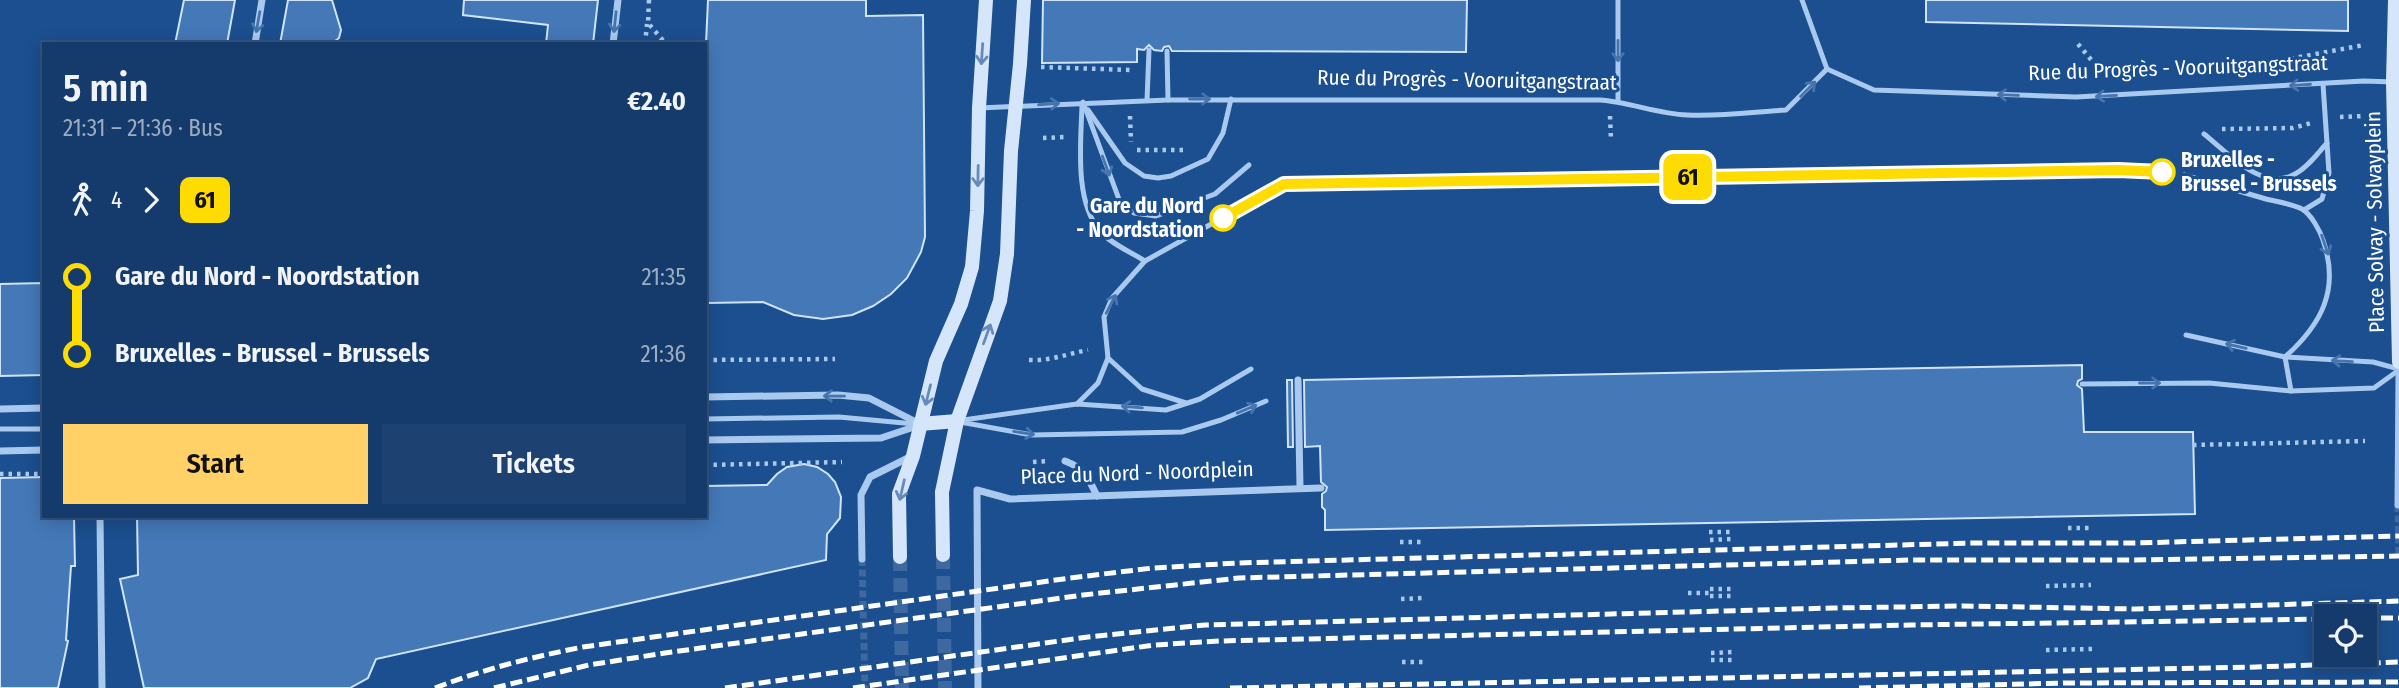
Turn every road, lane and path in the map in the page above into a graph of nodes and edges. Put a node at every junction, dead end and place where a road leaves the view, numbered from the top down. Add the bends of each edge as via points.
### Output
1 (262, 0) edge
2 (618, 0) edge
3 (649, 0) edge
4 (986, 0) edge
5 (1024, 0) edge
6 (1618, 0) edge
7 (1802, 0) edge
8 (2395, 0) edge
9 (648, 23) junction
10 (255, 42) edge
11 (613, 42) edge
12 (645, 42) edge
13 (664, 42) edge
14 (2078, 44) dead end
15 (2364, 45) dead end
16 (1149, 50) dead end
17 (1167, 51) dead end
18 (2257, 65) dead end
19 (1041, 67) dead end
20 (2098, 68) dead end
21 (1827, 69) junction
22 (1130, 70) dead end
23 (2396, 82) edge
24 (2323, 84) junction
25 (1231, 99) junction
26 (1147, 100) junction
27 (1168, 100) junction
28 (1618, 101) junction
29 (1083, 102) junction
30 (1016, 106) junction
31 (979, 108) junction
32 (1610, 115) dead end
33 (1130, 116) dead end
34 (2293, 128) dead end
35 (2210, 129) dead end
36 (2204, 134) dead end
37 (1611, 139) dead end
38 (2327, 143) junction
39 (1192, 150) dead end
40 (1249, 164) dead end
41 (2184, 175) dead end
42 (1249, 204) dead end
43 (2304, 210) junction
44 (1145, 261) junction
45 (2186, 335) dead end
46 (1088, 350) dead end
47 (1108, 358) junction
48 (2285, 358) junction
49 (835, 359) dead end
50 (707, 360) edge
51 (1029, 360) dead end
52 (2399, 362) edge
53 (1251, 369) dead end
54 (2399, 370) edge
55 (2399, 376) edge
56 (1298, 380) dead end
57 (2082, 384) dead end
58 (2291, 391) junction
59 (707, 397) edge
60 (1266, 401) dead end
61 (1186, 403) junction
62 (1077, 404) junction
63 (42, 408) edge
64 (0, 409) edge
65 (707, 419) edge
66 (957, 421) junction
67 (920, 424) junction
68 (0, 429) edge
69 (42, 429) edge
70 (707, 440) edge
71 (2365, 441) dead end
72 (2193, 445) dead end
73 (42, 450) edge
74 (0, 451) edge
75 (913, 456) junction
76 (1065, 461) dead end
77 (842, 463) dead end
78 (707, 465) edge
79 (0, 474) edge
80 (42, 474) edge
81 (1300, 487) junction
82 (1321, 488) dead end
83 (1097, 496) junction
84 (2398, 505) edge
85 (100, 518) edge
86 (2067, 528) dead end
87 (2090, 528) dead end
88 (1732, 532) dead end
89 (1709, 533) dead end
90 (1732, 539) dead end
91 (1710, 540) dead end
92 (1400, 542) dead end
93 (1423, 542) dead end
94 (943, 555) tunnel mouth
95 (900, 558) tunnel mouth
96 (862, 559) tunnel mouth
97 (2091, 585) dead end
98 (2046, 586) dead end
99 (1733, 589) dead end
100 (1710, 592) junction
101 (1688, 593) dead end
102 (1733, 596) dead end
103 (1401, 598) dead end
104 (1424, 598) dead end
105 (2092, 649) dead end
106 (2046, 650) dead end
107 (1734, 652) dead end
108 (1711, 653) dead end
109 (1711, 660) dead end
110 (1734, 660) dead end
111 (1402, 662) dead end
112 (1425, 662) dead end
113 (102, 688) edge
114 (978, 688) edge

1 -> 10 street
2 -> 11 street
3 - 9 path
4 -> 31 street
5 - 30 street
6 -> 28 lane
7 - 21 lane
8 - 23 street, Place Solvay - Solvayplein
9 - 12 path
9 - 13 path
14 - 20 path
15 - 18 path
16 - 26 lane
17 - 27 lane
19 - 22 path
24 -> 21 lane, Rue du Progrès - Vooruitgangstraat via 2062,97 1874,90
28 -> 21 lane, Rue du Progrès - Vooruitgangstraat via 1685,115 1786,110
23 - 24 lane, Rue du Progrès - Vooruitgangstraat
23 - 52 street, Place Solvay - Solvayplein
24 - 38 lane
27 -> 25 lane, Rue du Progrès - Vooruitgangstraat
25 - 28 lane, Rue du Progrès - Vooruitgangstraat
25 - 29 lane via 1223,133 1208,159 1158,178 1144,176 1125,163
26 - 27 lane, Rue du Progrès - Vooruitgangstraat
26 - 29 lane, Rue du Progrès - Vooruitgangstraat
30 -> 29 lane, Rue du Progrès - Vooruitgangstraat
29 -> 40 lane via 1120,202 1134,213 1156,216 1215,194
29 - 44 lane via 1085,203 1100,231
30 - 31 lane, Rue du Progrès - Vooruitgangstraat
66 -> 30 street via 1000,301
31 -> 67 street via 972,267 936,361
32 - 37 path
33 - 39 path via 1131,150
34 - 35 path
36 - 38 lane via 2250,170 2281,179 2305,168
38 - 43 lane via 2329,173 2322,199
41 - 43 lane
42 - 44 lane
43 -> 48 lane via 2329,256 2327,303 2316,324
47 -> 44 lane via 1104,317 1112,298
48 -> 45 lane
46 - 51 path via 1049,361
47 - 61 lane via 1142,390
47 - 62 lane via 1098,383
54 -> 48 lane via 2373,362
48 - 58 lane
49 - 50 path
53 - 61 lane
54 - 58 lane via 2374,388
55 - 84 street
56 - 81 street
57 -> 58 lane via 2209,383
67 -> 59 street via 869,398
66 -> 60 lane via 1032,435 1182,432
61 -> 62 lane via 1166,410
62 - 66 lane
63 - 64 street
65 - 67 lane via 839,417
66 - 67 street
66 - 94 street via 942,492
67 - 70 street via 881,438
67 - 75 street
68 - 69 lane
71 - 72 path
73 - 74 street
75 -> 95 street via 899,494
75 - 96 street via 870,477 861,495
76 - 83 street via 1078,466
77 - 78 path
79 - 80 path
81 - 82 street, Place du Nord - Noordplein
81 - 83 street, Place du Nord - Noordplein
83 - 114 street, Place du Nord - Noordplein via 1010,499 977,490
85 - 113 street
86 - 87 path
88 - 89 path
90 - 91 path
92 - 93 path
97 - 98 path
99 - 100 path
100 - 101 path
100 - 102 path
103 - 104 path
105 - 106 path
107 - 108 path
109 - 110 path
111 - 112 path

